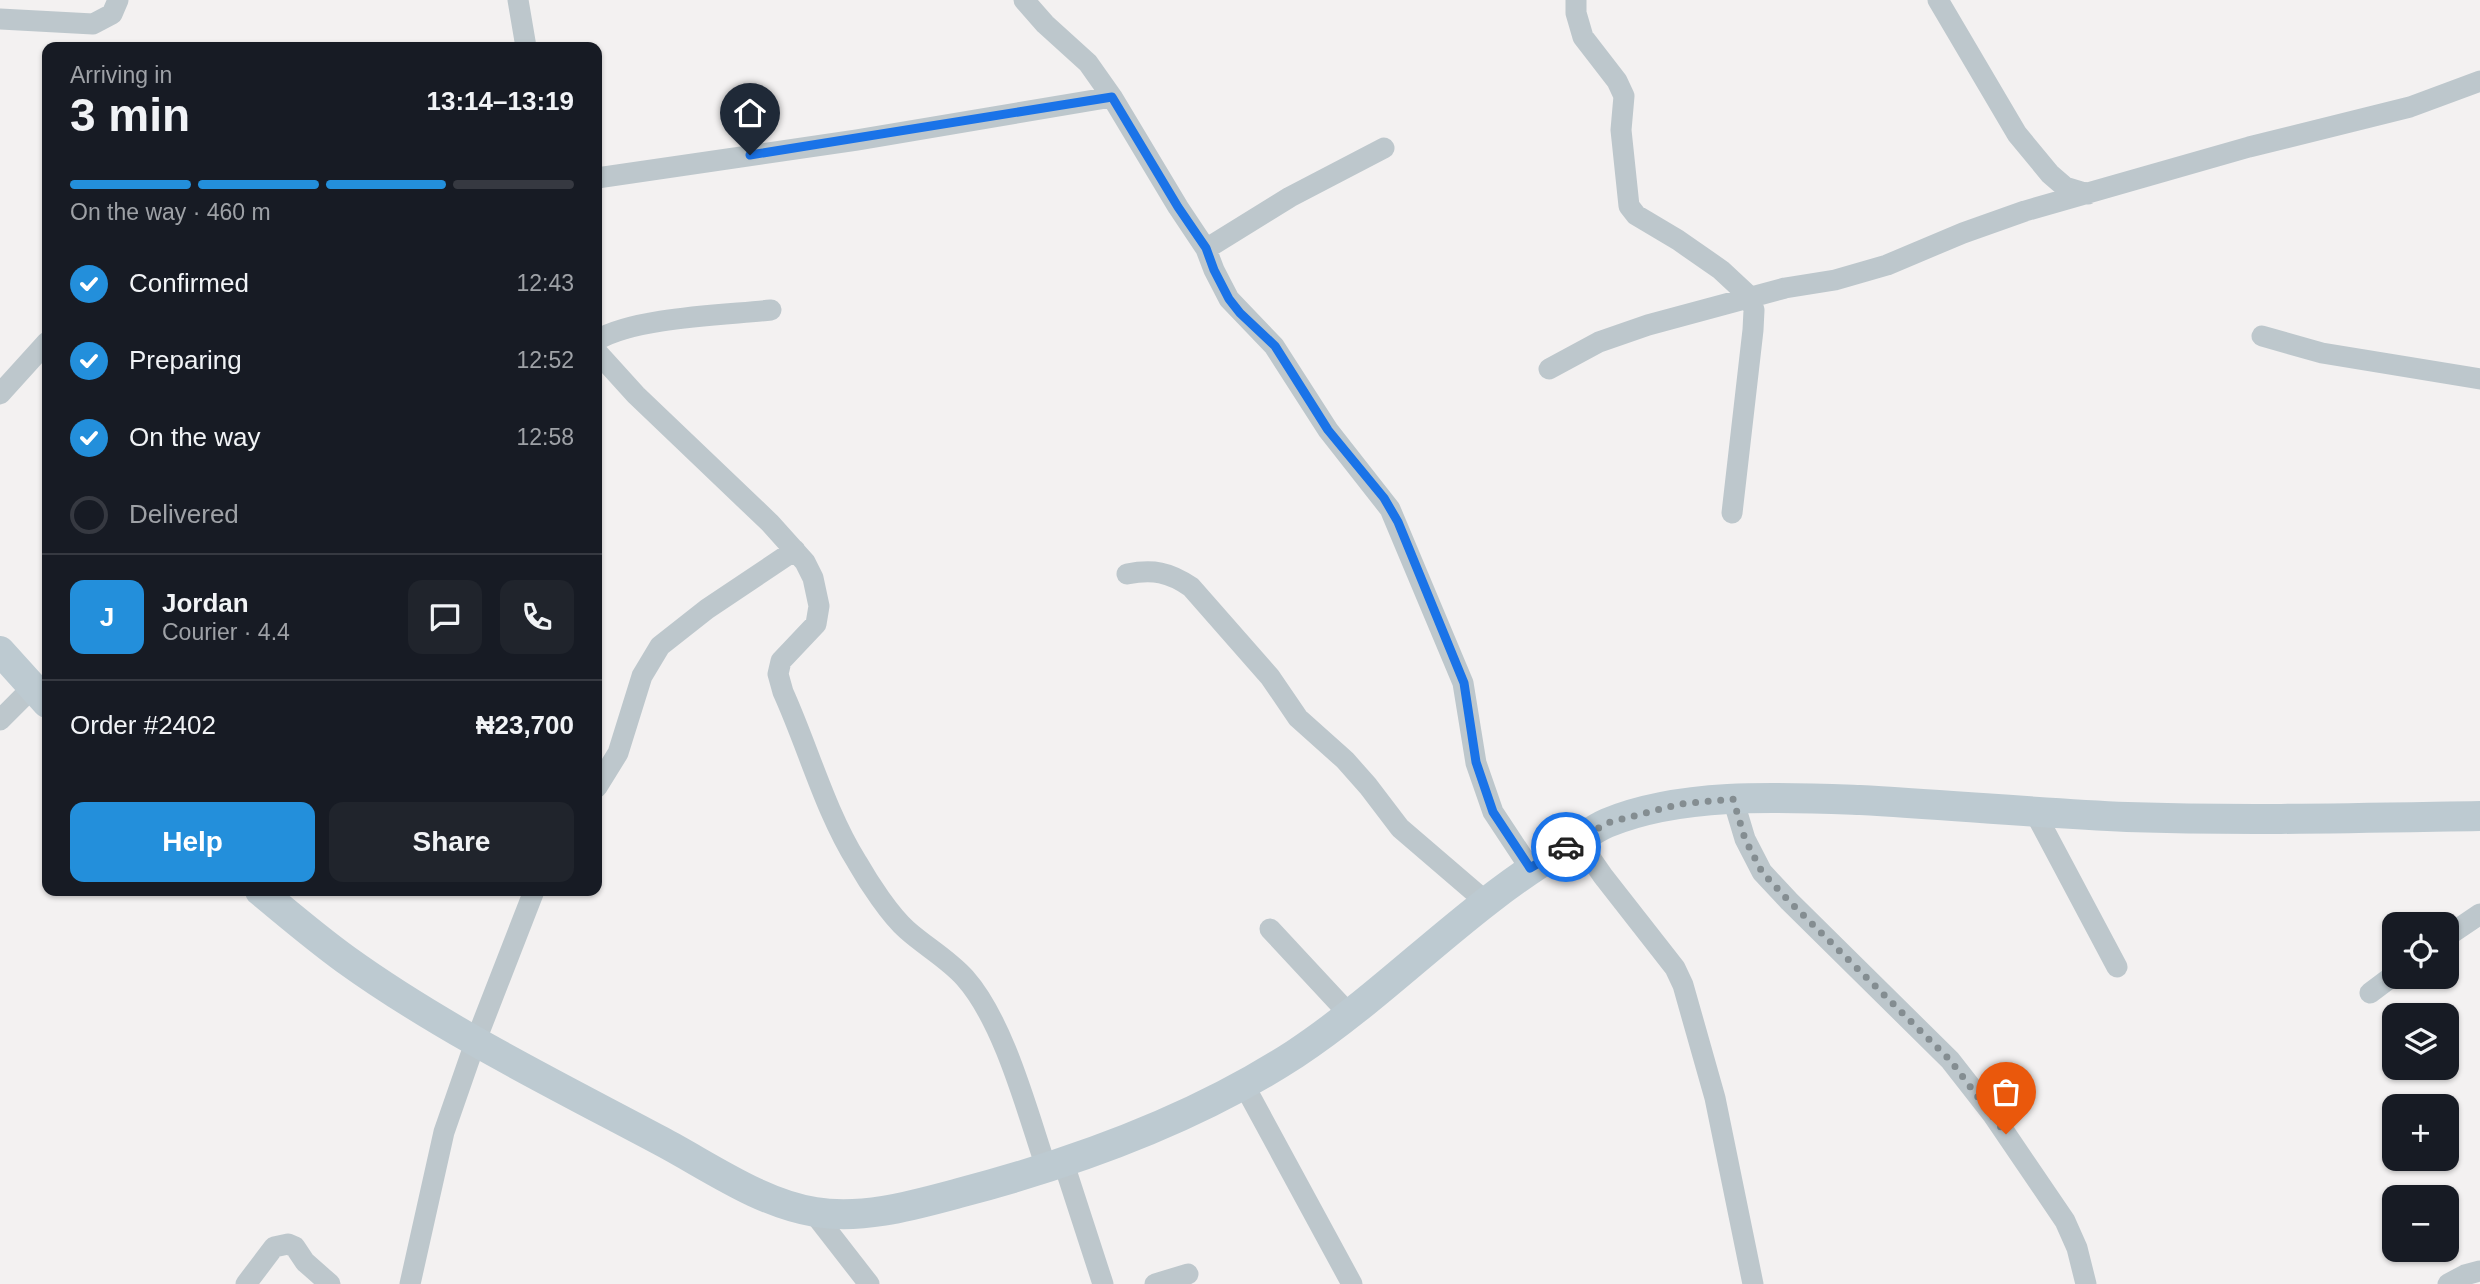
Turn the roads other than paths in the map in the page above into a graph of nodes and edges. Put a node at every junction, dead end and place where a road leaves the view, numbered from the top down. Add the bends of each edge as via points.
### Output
1 (118, 0) edge
2 (518, 0) edge
3 (1024, 0) edge
4 (1576, 0) edge
5 (1938, 0) edge
6 (0, 19) edge
7 (525, 42) edge
8 (2480, 81) edge
9 (1112, 97) junction
10 (1384, 148) dead end
11 (602, 177) edge
12 (2088, 194) junction
13 (1206, 248) junction
14 (1750, 297) junction
15 (771, 310) dead end
16 (2262, 337) dead end
17 (602, 338) edge
18 (42, 348) edge
19 (602, 358) edge
20 (1549, 369) dead end
21 (2480, 379) edge
22 (0, 394) edge
23 (1732, 513) dead end
24 (795, 550) junction
25 (1127, 574) dead end
26 (0, 651) edge
27 (40, 696) edge
28 (0, 720) edge
29 (602, 779) edge
30 (1733, 799) junction
31 (2034, 811) junction
32 (2480, 816) edge
33 (1578, 840) junction
34 (1530, 868) junction
35 (266, 896) edge
36 (532, 896) edge
37 (1485, 901) junction
38 (2480, 914) edge
39 (2459, 928) edge
40 (1270, 929) dead end
41 (2117, 967) dead end
42 (2382, 984) edge
43 (2370, 993) dead end
44 (1349, 1014) junction
45 (476, 1040) junction
46 (1244, 1085) junction
47 (1055, 1164) junction
48 (813, 1212) junction
49 (2480, 1271) edge
50 (1188, 1274) dead end
51 (246, 1284) edge
52 (330, 1284) edge
53 (411, 1284) edge
54 (869, 1284) edge
55 (1103, 1284) edge
56 (1155, 1284) edge
57 (1352, 1284) edge
58 (1753, 1284) edge
59 (2086, 1284) edge
60 (2448, 1284) edge

1 - 6 street via 112,14 93,24
2 - 7 street
3 - 9 street via 1088,63
4 - 14 street via 1583,37 1624,96 1621,130 1629,206 1721,270
5 - 12 street via 2017,134 2065,187
8 - 12 street via 2410,107
9 - 11 street
9 - 13 street
10 - 13 street
12 - 14 street via 2025,211 1887,265
13 - 34 street via 1229,299 1275,346 1328,430 1398,522 1464,683 1476,762 1493,812
14 - 20 street via 1599,342
14 - 23 street via 1753,330
15 - 17 street via 657,322
16 - 21 street via 2322,353
18 - 22 street
19 - 24 street
24 - 29 street via 660,646 642,676 618,753
24 - 47 street via 810,570 819,606 816,624 786,653 778,674 808,753 857,863 905,929 949,962 982,1002
25 - 37 street via 1159,571 1191,587 1270,677 1298,718 1345,760 1400,828
26 - 27 street
27 - 28 street
30 - 31 street via 1793,797
30 - 33 street via 1644,813 1607,823
30 - 59 street via 1745,839 1762,872 1950,1060 1993,1115 2065,1221
31 - 32 street via 2251,819
31 - 41 street
33 - 34 street
33 - 58 street via 1683,985 1715,1098
34 - 37 street
35 - 45 street via 343,958
36 - 45 street
37 - 44 street
38 - 39 street
40 - 44 street
42 - 43 street
44 - 46 street
45 - 48 street via 747,1188
45 - 53 street via 444,1132
46 - 47 street via 1181,1116
46 - 57 street
47 - 48 street via 923,1203 841,1214
47 - 55 street
48 - 54 street
49 - 60 street
50 - 56 street
51 - 52 street via 274,1247 288,1244

